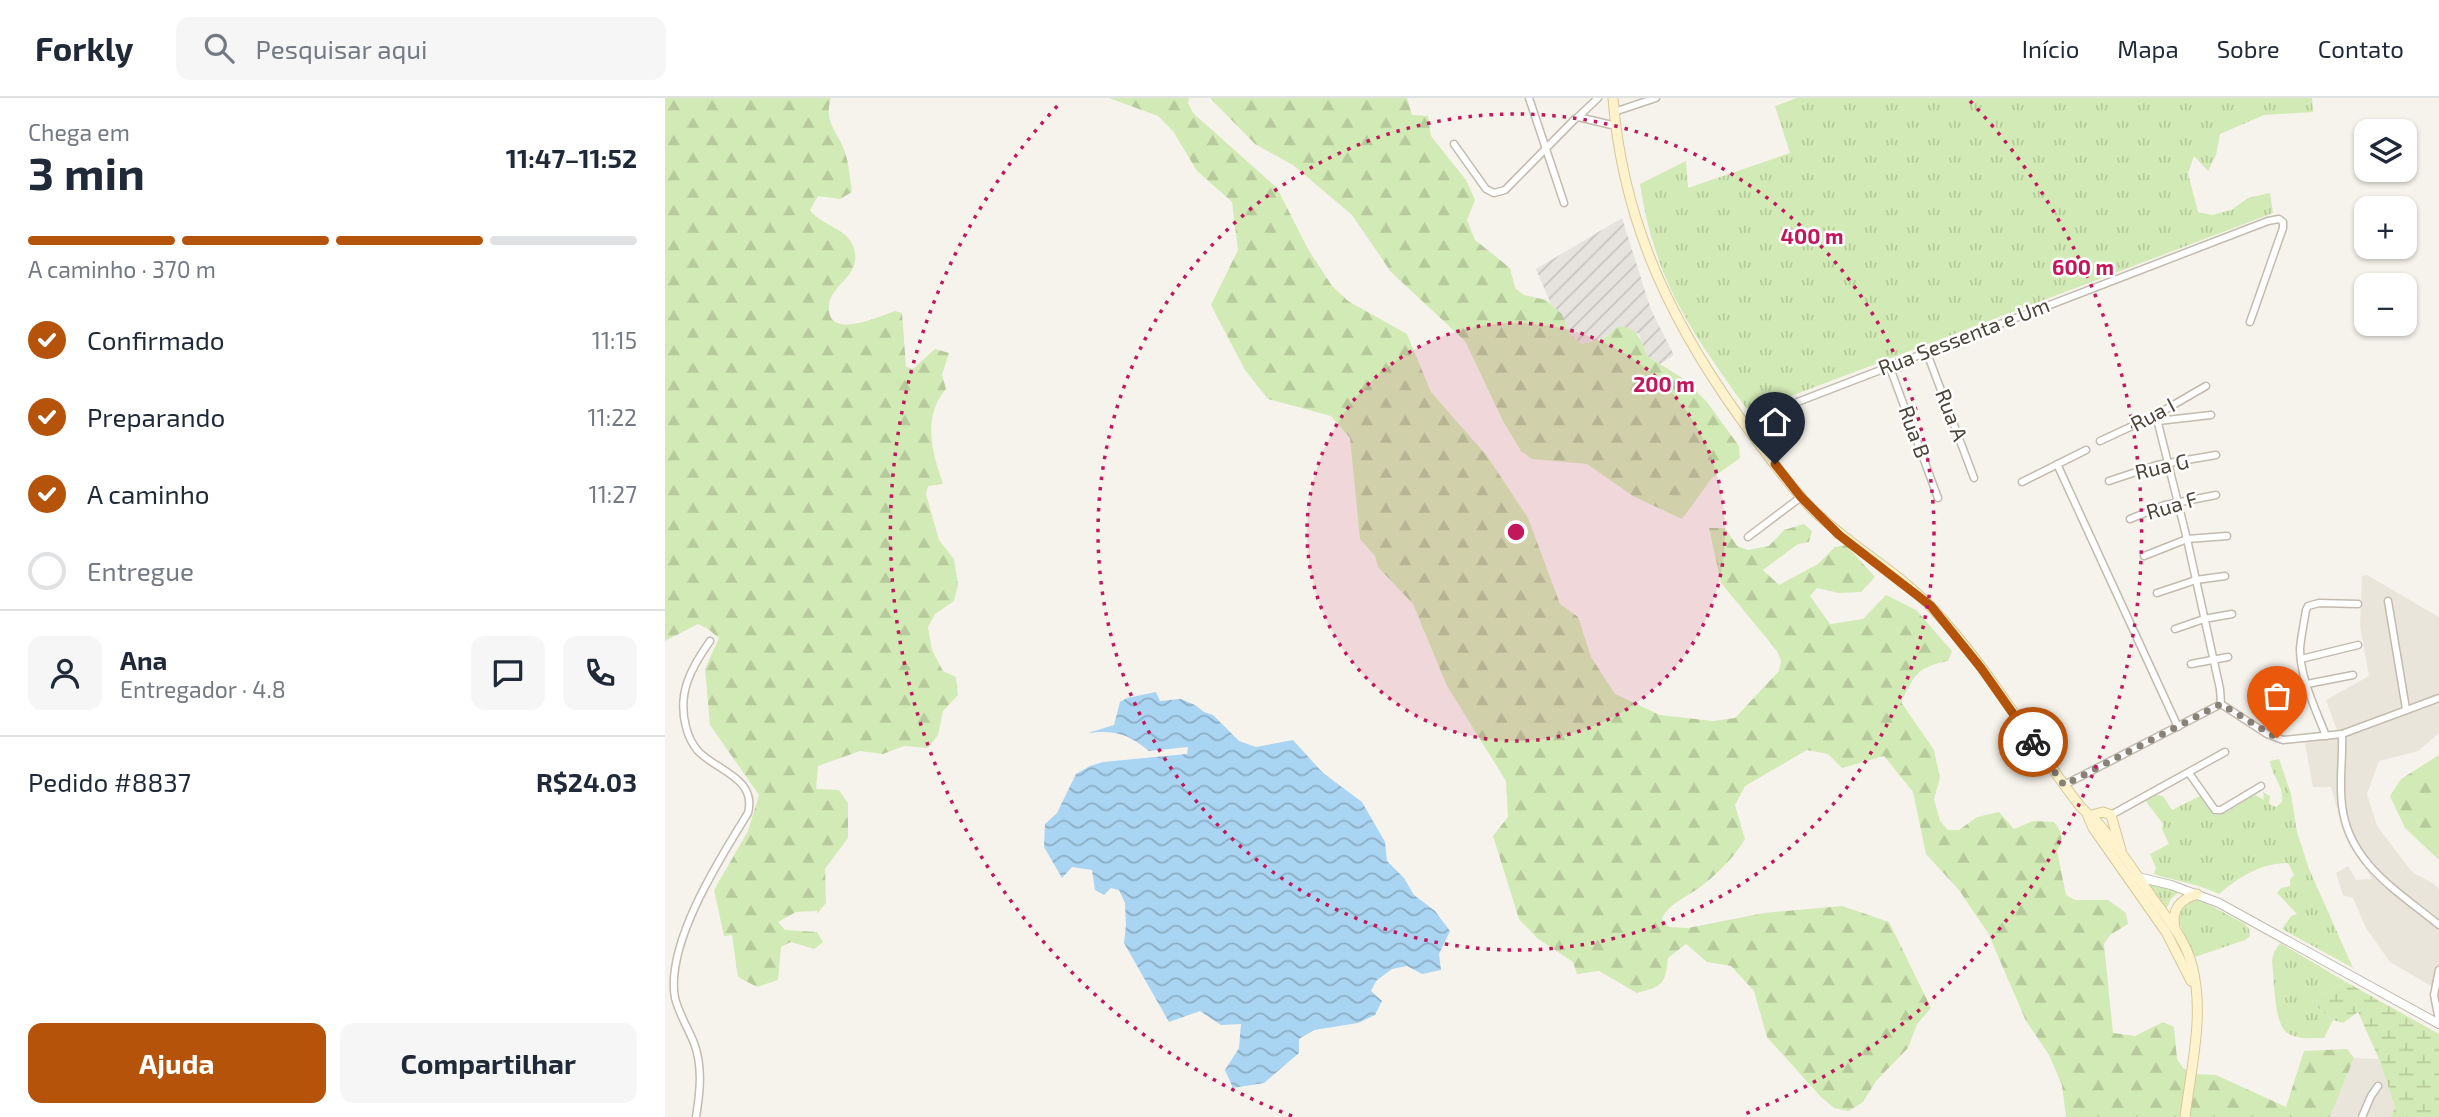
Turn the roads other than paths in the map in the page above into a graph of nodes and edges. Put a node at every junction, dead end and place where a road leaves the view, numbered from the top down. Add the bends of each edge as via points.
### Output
1 (1529, 98) edge
2 (1598, 98) edge
3 (1613, 98) edge
4 (1656, 98) edge
5 (1614, 112) junction
6 (1575, 119) dead end
7 (1616, 126) junction
8 (1454, 144) dead end
9 (1546, 148) junction
10 (1564, 203) dead end
11 (2251, 322) dead end
12 (1927, 353) junction
13 (1889, 365) junction
14 (2206, 386) dead end
15 (2211, 415) dead end
16 (2157, 418) junction
17 (1744, 423) junction
18 (2100, 442) dead end
19 (2086, 450) dead end
20 (2215, 456) dead end
21 (2169, 463) junction
22 (2057, 464) junction
23 (1975, 478) dead end
24 (2022, 481) dead end
25 (2109, 481) dead end
26 (2216, 495) dead end
27 (1801, 497) junction
28 (1938, 498) dead end
29 (2178, 502) junction
30 (2130, 519) dead end
31 (2227, 536) dead end
32 (1748, 537) dead end
33 (2187, 539) junction
34 (2144, 555) dead end
35 (2225, 576) dead end
36 (2196, 580) junction
37 (2157, 593) dead end
38 (2388, 601) dead end
39 (2358, 604) dead end
40 (2232, 614) dead end
41 (2204, 619) junction
42 (2175, 629) dead end
43 (710, 641) dead end
44 (2358, 645) dead end
45 (2228, 657) dead end
46 (2301, 659) junction
47 (2212, 660) junction
48 (2191, 664) dead end
49 (2353, 675) dead end
50 (2307, 684) junction
51 (2439, 698) edge
52 (2221, 704) junction
53 (2406, 709) junction
54 (2178, 727) junction
55 (2342, 734) junction
56 (2326, 736) junction
57 (2225, 752) dead end
58 (2189, 773) junction
59 (2064, 785) junction
60 (2261, 786) dead end
61 (2111, 815) junction
62 (2088, 816) junction
63 (2124, 858) junction
64 (2121, 868) junction
65 (2138, 877) junction
66 (2197, 894) junction
67 (2439, 925) edge
68 (2175, 929) junction
69 (2439, 970) edge
70 (2195, 993) junction
71 (2439, 1022) edge
72 (2378, 1086) dead end
73 (695, 1117) edge
74 (2185, 1117) edge
75 (2362, 1117) edge

1 - 9 street
2 - 7 street via 1578,117
3 - 5 main road
4 - 5 street
5 - 7 main road
6 - 9 street
7 - 17 main road via 1627,187 1651,265 1681,327
8 - 9 street via 1486,189 1494,193 1505,190
9 - 10 street
11 - 12 street, Rua Sessenta e Um via 2283,228 2279,219
12 - 13 street, Rua Sessenta e Um
12 - 23 street, Rua A
13 - 17 street, Rua Sessenta e Um
13 - 28 street, Rua B
14 - 16 street, Rua I
15 - 16 street, Rua G
16 - 18 street, Rua I
16 - 21 street
17 - 27 main road
19 - 22 street
20 - 21 street, Rua G
21 - 25 street, Rua G
21 - 29 street
22 - 24 street
22 - 54 street
26 - 29 street, Rua F
27 - 32 street
27 - 59 main road via 1839,535 1931,606
29 - 30 street, Rua F
29 - 33 street
31 - 33 street
33 - 34 street
33 - 36 street
35 - 36 street
36 - 37 street
36 - 41 street
38 - 53 street
39 - 46 street via 2308,606
40 - 41 street
41 - 42 street
41 - 47 street
43 - 73 street via 687,680 685,725 695,748 746,787 750,806 698,897 674,956 675,998 700,1065
44 - 46 street
45 - 47 street
46 - 50 street
47 - 48 street
47 - 52 street
49 - 50 street
50 - 56 street
51 - 53 street
52 - 54 street
52 - 56 street via 2283,740
53 - 55 street
54 - 59 street
55 - 56 street
55 - 67 street via 2342,807 2361,856 2383,881
57 - 58 street
58 - 60 street via 2215,810
58 - 61 street
59 - 62 main road
61 - 62 main road
61 - 63 main road
62 - 63 main road
62 - 64 main road
63 - 65 main road
64 - 65 street
64 - 70 main road via 2172,941
65 - 66 street
65 - 68 main road
66 - 68 main road via 2176,908
66 - 71 street via 2266,926
68 - 70 main road via 2189,957
69 - 71 street via 2434,995
70 - 74 main road via 2196,1036
72 - 75 street

